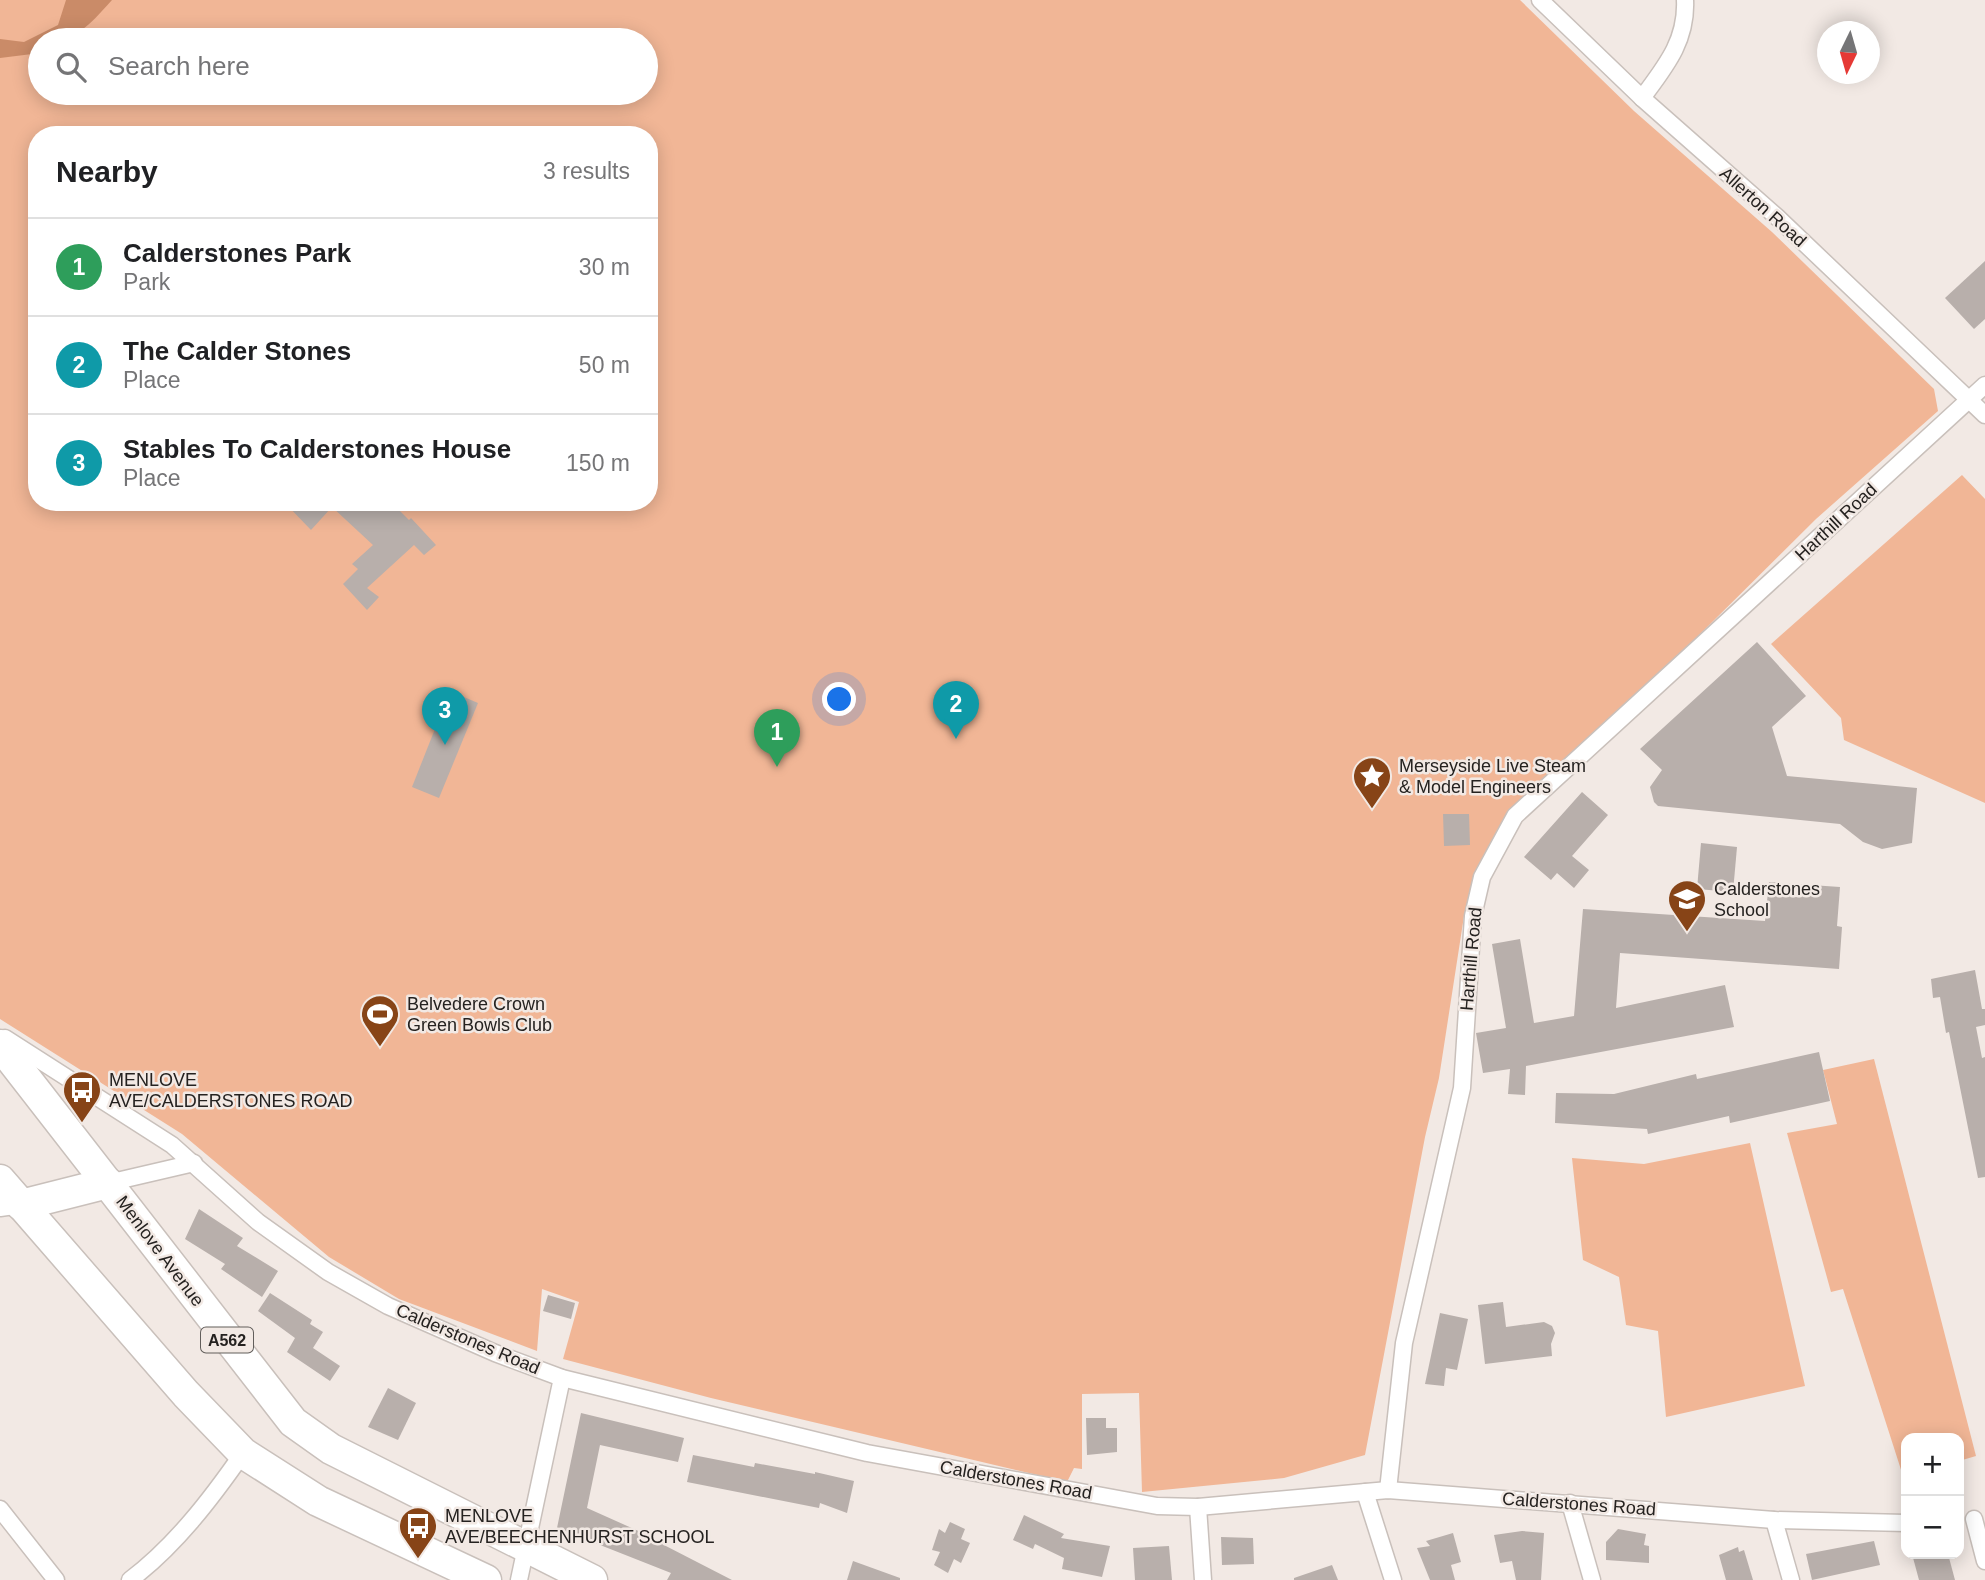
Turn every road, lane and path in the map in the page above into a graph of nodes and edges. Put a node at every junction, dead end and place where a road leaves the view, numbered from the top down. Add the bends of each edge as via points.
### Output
1 (1540, 0) edge
2 (1685, 0) edge
3 (1642, 98) junction
4 (1985, 385) edge
5 (1969, 399) junction
6 (1985, 415) edge
7 (0, 1034) edge
8 (0, 1045) edge
9 (194, 1163) junction
10 (0, 1180) edge
11 (108, 1183) junction
12 (10, 1206) edge
13 (562, 1378) junction
14 (243, 1453) junction
15 (1388, 1490) junction
16 (1365, 1492) junction
17 (1570, 1503) junction
18 (1198, 1507) junction
19 (0, 1509) edge
20 (1973, 1519) edge
21 (1774, 1520) junction
22 (1901, 1523) edge
23 (527, 1548) junction
24 (1985, 1561) edge
25 (56, 1580) edge
26 (130, 1580) edge
27 (486, 1580) edge
28 (519, 1580) edge
29 (592, 1580) edge
30 (1203, 1580) edge
31 (1393, 1580) edge
32 (1592, 1580) edge
33 (1791, 1580) edge

1 - 3 street, Allerton Road
2 - 3 street via 1686,18 1676,52
3 - 5 street, Allerton Road via 1777,217
4 - 5 street, Harthill Road
5 - 6 street, Allerton Road
5 - 15 street, Harthill Road via 1515,816 1489,865 1472,916 1462,1088 1405,1343
7 - 9 street, Calderstones Road
8 - 11 highway, Menlove Avenue / A562
9 - 11 street
9 - 13 street, Calderstones Road via 258,1222 328,1272 388,1306
10 - 12 highway
11 - 12 highway
11 - 23 highway, Menlove Avenue / A562 via 293,1422 331,1449
12 - 14 highway
13 - 18 street, Calderstones Road via 867,1453 1157,1506
13 - 23 street
14 - 26 street via 214,1496
14 - 27 highway via 318,1501
15 - 16 street, Calderstones Road
15 - 17 street, Calderstones Road
16 - 18 street, Calderstones Road
16 - 31 street
17 - 21 street, Calderstones Road
17 - 32 street
18 - 30 street
19 - 25 street
20 - 24 street
21 - 22 street, Calderstones Road
21 - 33 street
23 - 28 street
23 - 29 highway, Menlove Avenue / A562

